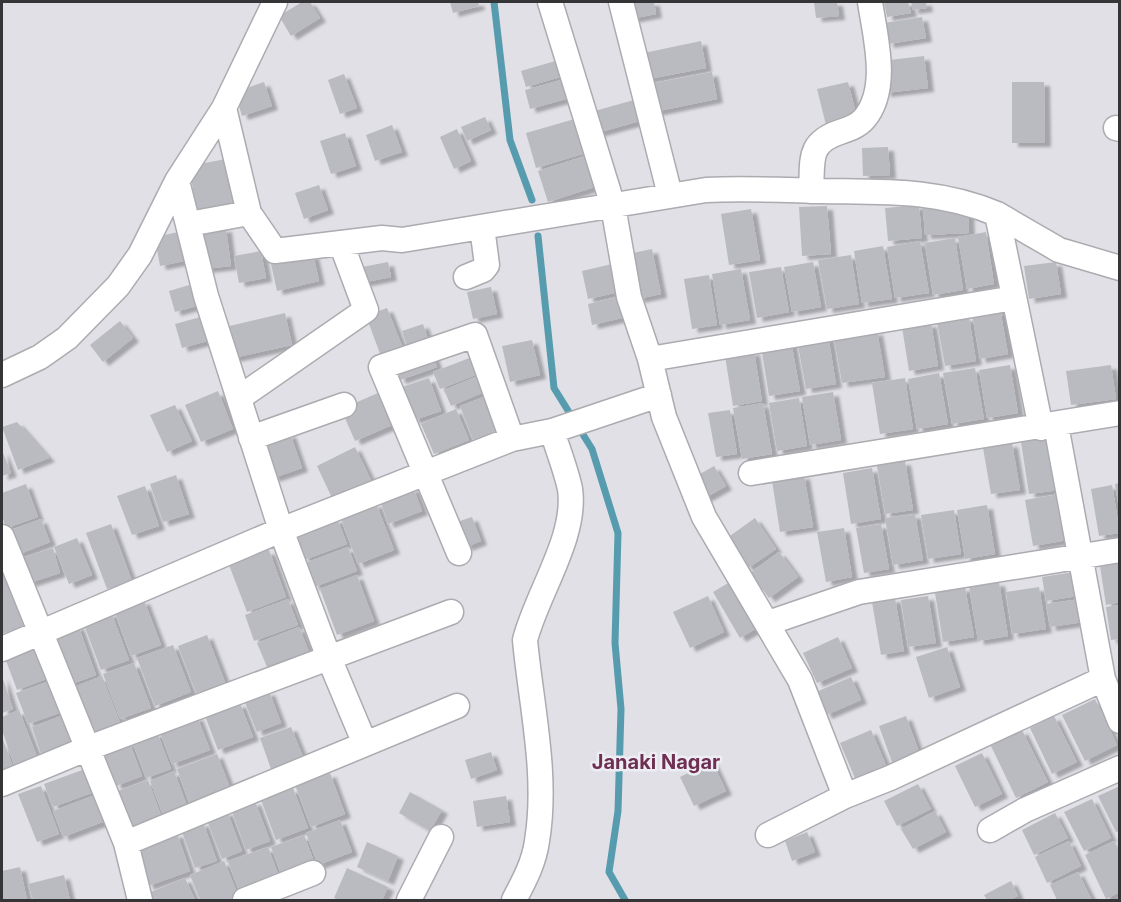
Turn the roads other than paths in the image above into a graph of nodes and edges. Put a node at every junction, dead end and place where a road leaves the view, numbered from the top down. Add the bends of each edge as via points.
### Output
1 (275, 2) edge
2 (550, 2) edge
3 (621, 2) edge
4 (870, 2) edge
5 (224, 108) junction
6 (177, 181) junction
7 (811, 191) junction
8 (670, 195) junction
9 (613, 206) junction
10 (249, 213) junction
11 (997, 214) junction
12 (189, 224) junction
13 (482, 227) junction
14 (341, 243) junction
15 (1119, 268) edge
16 (466, 277) dead end
17 (1014, 298) junction
18 (650, 359) junction
19 (2, 375) edge
20 (659, 395) junction
21 (239, 398) junction
22 (344, 405) dead end
23 (1119, 413) edge
24 (1048, 426) junction
25 (560, 428) junction
26 (251, 438) junction
27 (512, 440) junction
28 (751, 473) dead end
29 (425, 476) junction
30 (281, 530) junction
31 (2, 537) edge
32 (1119, 550) edge
33 (459, 554) dead end
34 (1081, 557) junction
35 (451, 612) dead end
36 (768, 622) junction
37 (39, 635) junction
38 (2, 648) edge
39 (329, 658) junction
40 (1103, 679) junction
41 (457, 706) dead end
42 (1119, 721) edge
43 (365, 744) junction
44 (86, 748) junction
45 (1119, 768) edge
46 (2, 784) edge
47 (845, 796) junction
48 (990, 830) dead end
49 (768, 835) dead end
50 (441, 837) dead end
51 (126, 843) junction
52 (313, 873) dead end
53 (140, 900) edge
54 (245, 900) edge
55 (409, 900) edge
56 (514, 900) edge

1 - 5 street
2 - 9 street
3 - 8 street
4 - 7 street via 877,54 876,94 863,120 819,142 813,153
5 - 6 street
5 - 10 street
6 - 12 street
6 - 19 street via 140,255 98,308 68,338
7 - 8 street via 754,188
7 - 11 street via 948,197
8 - 9 street
9 - 13 street
9 - 18 street via 629,297
10 - 12 street
10 - 14 street via 275,251
11 - 15 street via 1059,250
11 - 17 street
12 - 21 street via 206,296
13 - 14 street via 402,240
13 - 16 street via 487,265
14 - 21 street via 366,310
17 - 18 street
17 - 24 street
18 - 20 street
20 - 25 street
20 - 36 street via 704,518
21 - 26 street
22 - 26 street
23 - 24 street
24 - 28 street
24 - 34 street
25 - 27 street
25 - 56 street via 570,509 567,529 525,640 541,789 537,842 530,871
26 - 30 street
27 - 29 street
27 - 29 street via 475,335 381,367
29 - 30 street
29 - 33 street
30 - 37 street
30 - 39 street
31 - 37 street
32 - 34 street
34 - 36 street via 859,592
34 - 40 street
35 - 39 street
36 - 47 street via 800,680
37 - 38 street
37 - 44 street
39 - 43 street
39 - 44 street
40 - 42 street
40 - 47 street
41 - 43 street
43 - 51 street
44 - 46 street
44 - 51 street
45 - 48 street
47 - 49 street
50 - 55 street
51 - 53 street
52 - 54 street

